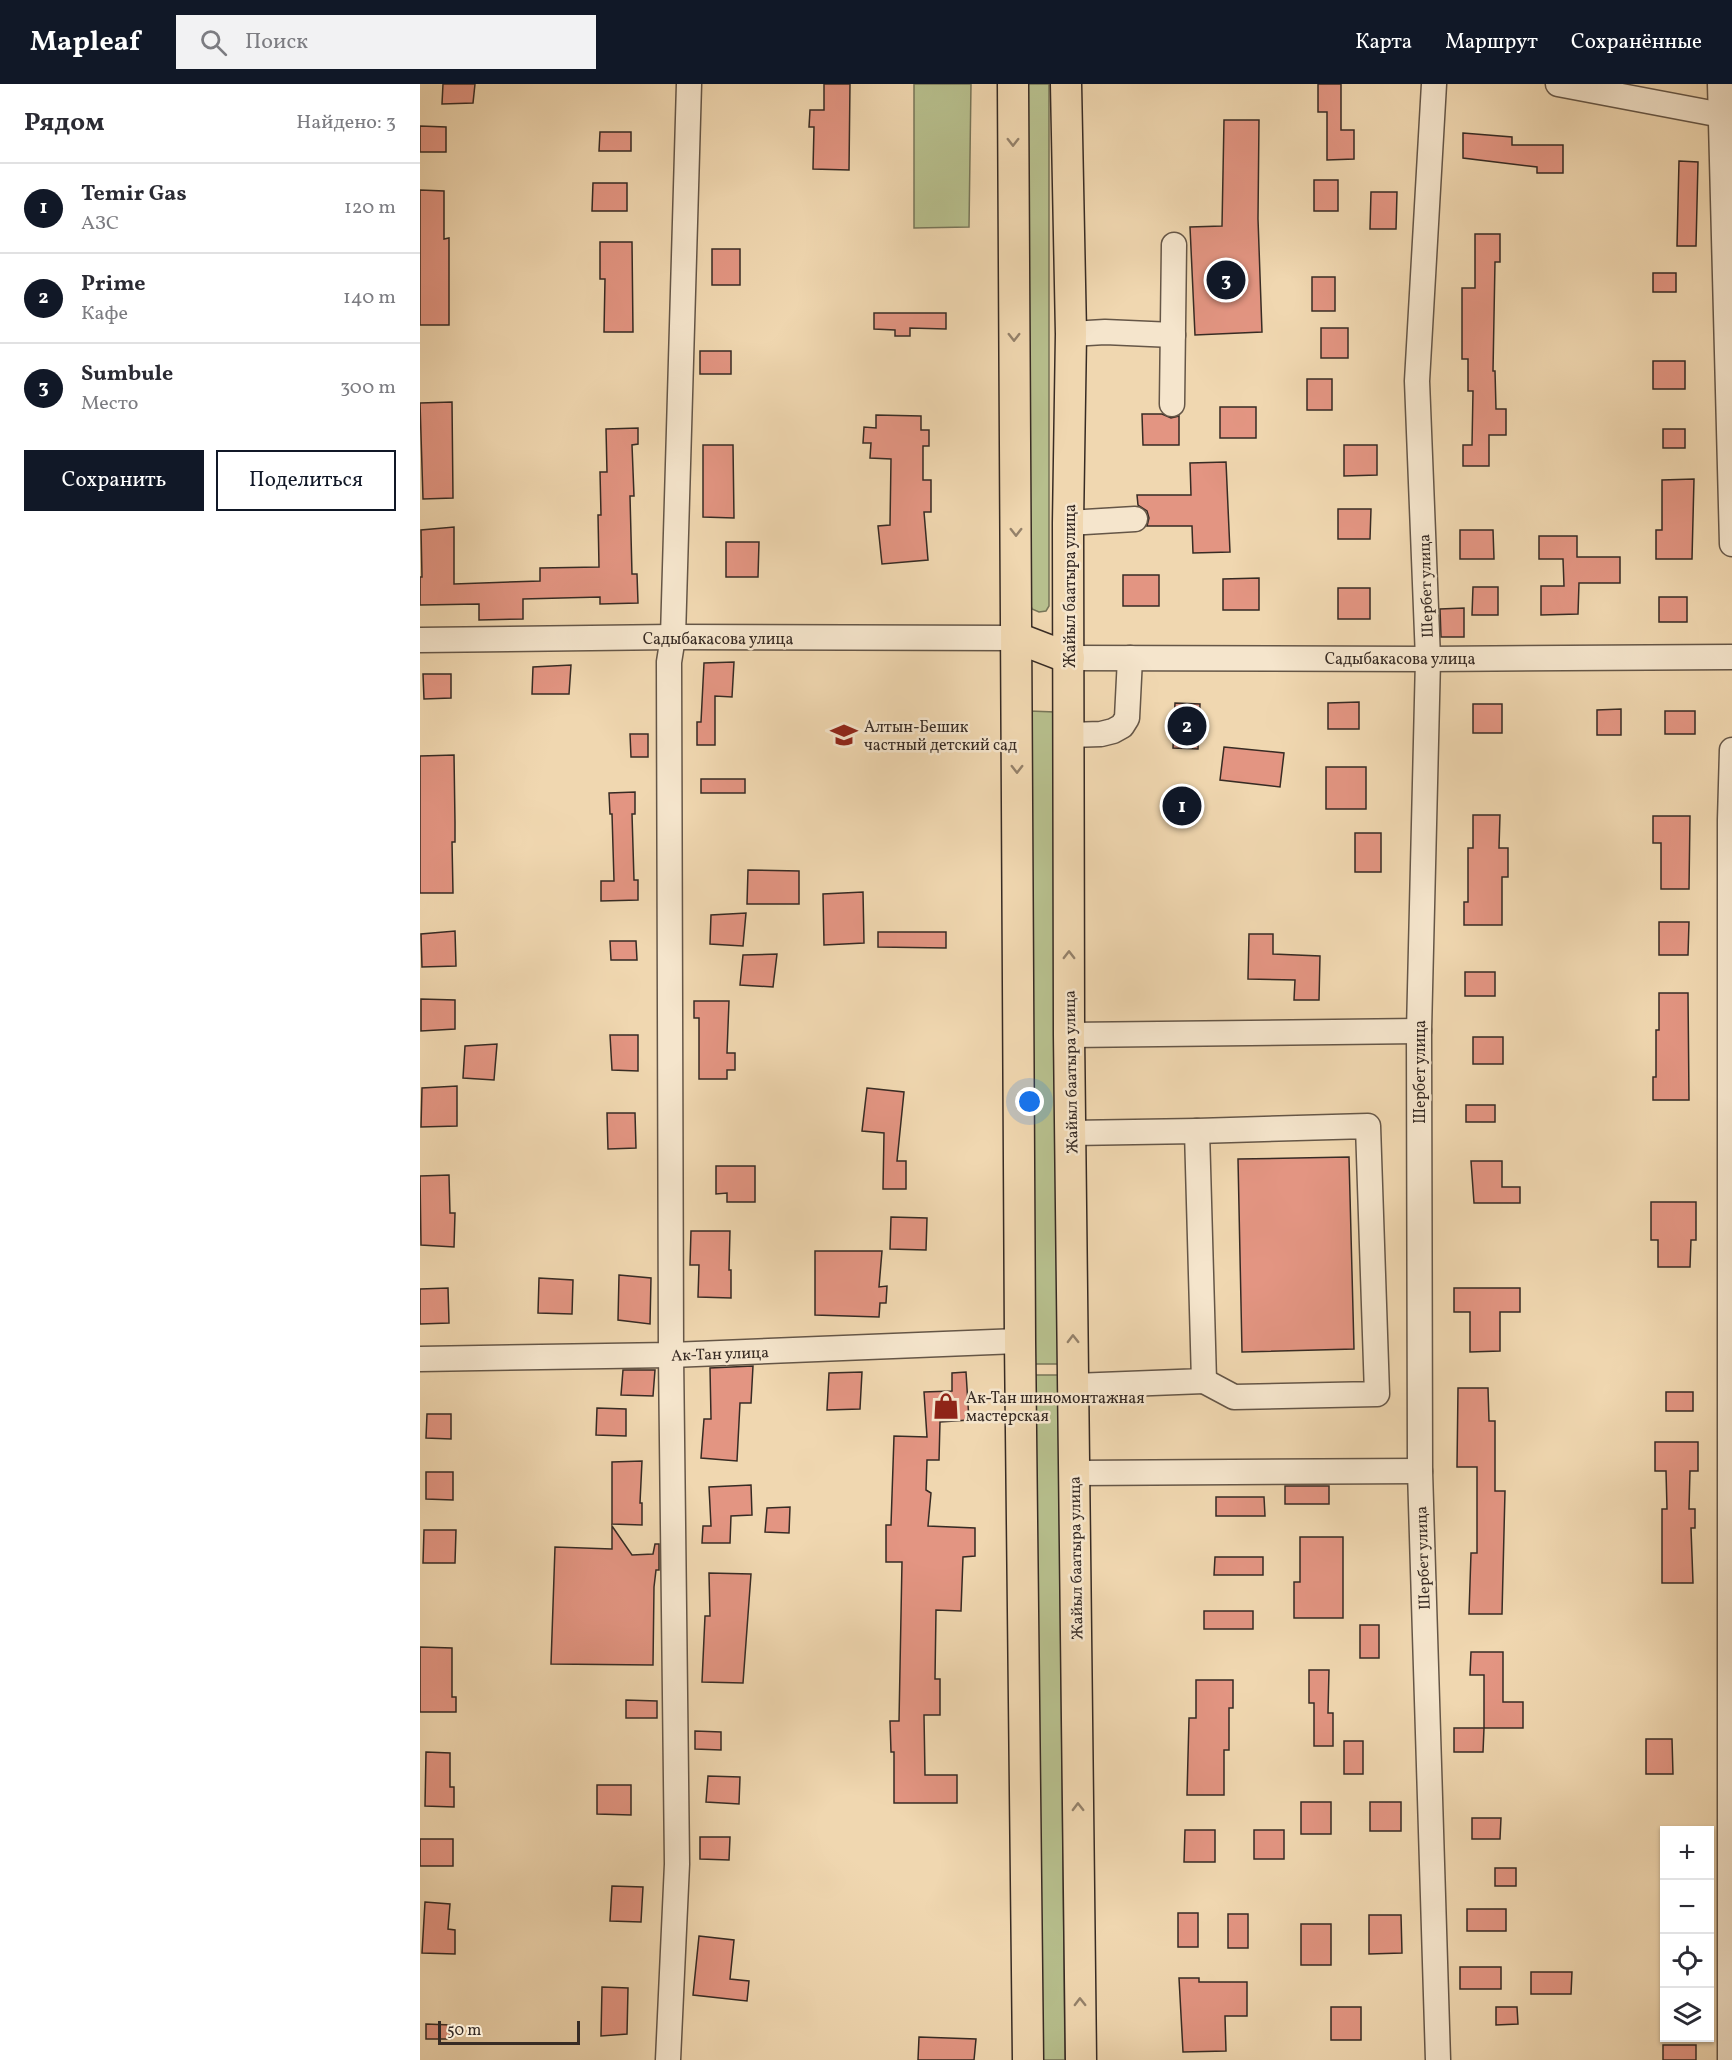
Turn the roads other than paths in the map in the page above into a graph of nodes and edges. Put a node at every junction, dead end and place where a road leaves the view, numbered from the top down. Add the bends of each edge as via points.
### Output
1 (689, 84) edge
2 (1013, 84) edge
3 (1066, 84) edge
4 (1434, 84) edge
5 (1558, 84) edge
6 (1720, 84) edge
7 (1726, 115) edge
8 (1174, 244) dead end
9 (1729, 320) edge
10 (1071, 334) junction
11 (1173, 335) junction
12 (1172, 404) dead end
13 (1135, 519) dead end
14 (1068, 523) junction
15 (1732, 544) edge
16 (673, 638) junction
17 (1017, 638) junction
18 (420, 640) edge
19 (1732, 657) edge
20 (1069, 658) junction
21 (1130, 658) junction
22 (1428, 659) junction
23 (1069, 735) junction
24 (1732, 750) edge
25 (1731, 820) edge
26 (1419, 1031) junction
27 (1069, 1035) junction
28 (1197, 1131) junction
29 (1071, 1133) junction
30 (1731, 1194) edge
31 (1020, 1341) junction
32 (671, 1356) junction
33 (420, 1359) edge
34 (1204, 1381) junction
35 (1074, 1386) junction
36 (1420, 1470) junction
37 (1074, 1473) junction
38 (668, 2060) edge
39 (1028, 2060) edge
40 (1081, 2060) edge
41 (1438, 2060) edge
42 (1730, 2060) edge

1 - 16 street
2 -> 17 main road
3 - 10 main road, Жайыл баатыра улица
4 - 22 street, Шербет улица via 1417,381
5 - 7 street
6 - 7 street
7 - 9 street
8 - 11 street
9 - 15 street
10 - 11 street
10 - 14 main road, Жайыл баатыра улица
11 - 12 street
13 - 14 street
14 - 20 main road, Жайыл баатыра улица
16 - 17 street, Садыбакасова улица
16 - 18 street, Садыбакасова улица
16 - 32 street via 669,662
17 - 20 main road
17 -> 31 main road
19 - 22 street, Садыбакасова улица
20 - 21 street, Садыбакасова улица
20 - 23 main road, Жайыл баатыра улица
21 - 22 street, Садыбакасова улица
21 - 23 street via 1127,718 1122,726 1101,734
22 - 26 street, Шербет улица
27 -> 23 main road, Жайыл баатыра улица
24 - 25 street
25 - 30 street
26 - 27 street
26 - 36 street, Шербет улица
27 - 29 main road, Жайыл баатыра улица
28 - 29 street
28 - 34 street
28 - 34 street via 1368,1126 1377,1394 1234,1396
35 -> 29 main road, Жайыл баатыра улица
30 - 42 street
31 - 32 street, Ак-Тан улица
31 - 39 main road
32 - 33 street, Ак-Тан улица
32 - 38 street via 677,1864
34 - 35 street
35 - 37 main road, Жайыл баатыра улица
36 - 37 street
36 - 41 street, Шербет улица
40 -> 37 main road, Жайыл баатыра улица

